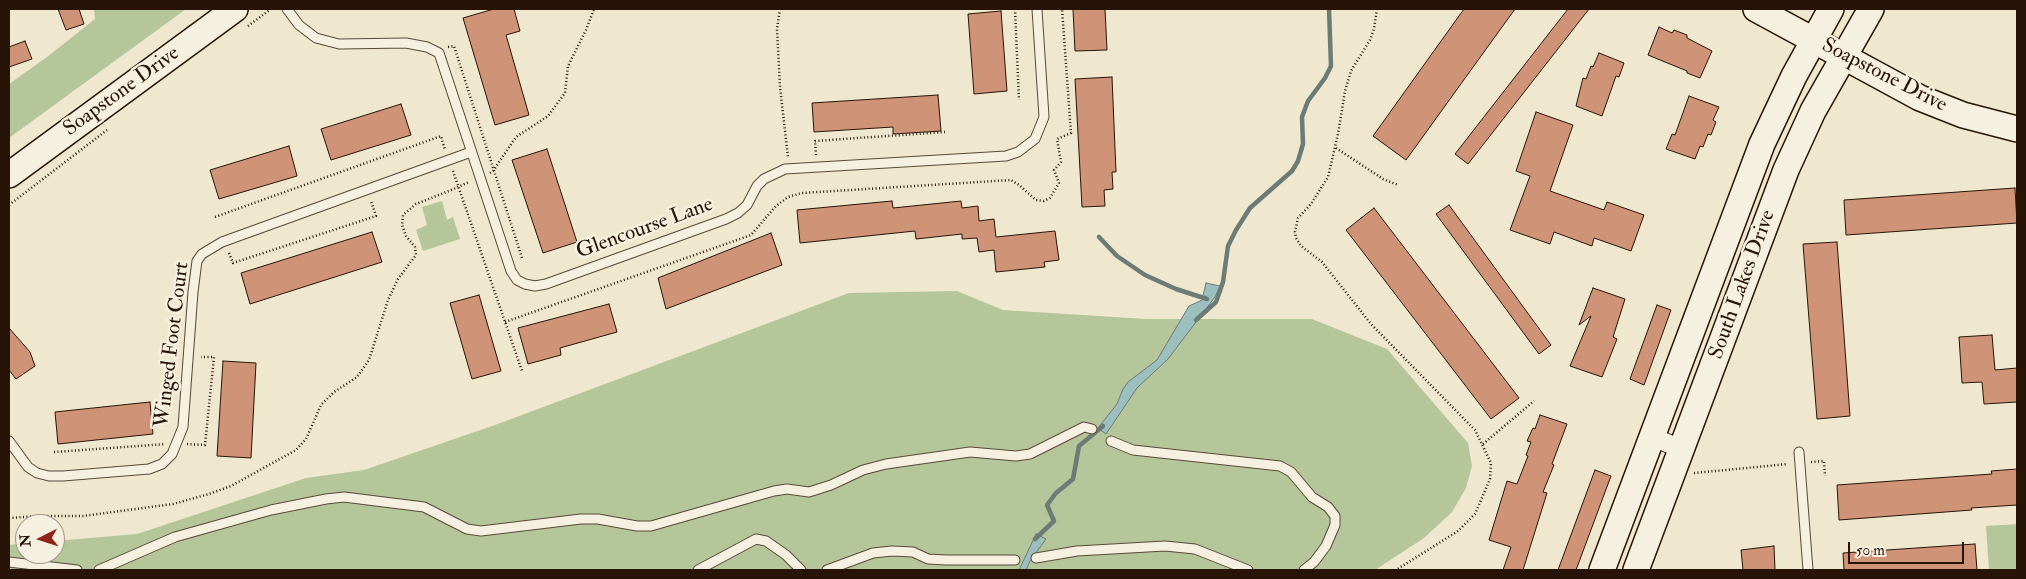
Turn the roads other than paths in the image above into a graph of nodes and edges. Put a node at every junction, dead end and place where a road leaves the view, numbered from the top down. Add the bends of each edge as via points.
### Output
1 (235, 9) edge
2 (287, 9) edge
3 (1037, 9) edge
4 (1756, 9) edge
5 (1831, 9) edge
6 (1871, 9) edge
7 (1813, 40) junction
8 (1843, 56) junction
9 (2017, 130) edge
10 (471, 152) junction
11 (9, 175) edge
12 (1092, 429) dead end
13 (1653, 437) junction
14 (9, 441) edge
15 (1111, 441) dead end
16 (1682, 449) junction
17 (1799, 452) dead end
18 (1036, 558) dead end
19 (1015, 560) dead end
20 (9, 562) edge
21 (77, 570) edge
22 (99, 570) edge
23 (698, 570) edge
24 (801, 570) edge
25 (827, 570) edge
26 (1248, 570) edge
27 (1304, 570) edge
28 (1602, 570) edge
29 (1636, 570) edge
30 (1808, 570) edge

1 - 11 main road, Soapstone Drive
2 - 10 lane, Glencourse Lane via 307,32 322,39 352,44 406,43 439,53
3 - 10 lane, Glencourse Lane via 1044,117 1035,139 1018,152 1006,156 790,168 764,179 738,213 546,284 535,286 517,280
4 - 7 main road, Soapstone Drive
5 - 7 main road, South Lakes Drive
6 - 8 main road, South Lakes Drive
7 - 8 main road, Soapstone Drive
7 - 13 main road, South Lakes Drive via 1762,144
8 - 9 main road, Soapstone Drive via 1898,87 1947,109
8 - 16 main road, South Lakes Drive via 1786,170
10 - 14 lane, Winged Foot Court via 222,242 202,254 193,292 183,427 172,454 162,464 149,469 50,476 28,467
12 - 22 lane via 1084,427 1030,454 970,452 886,464 809,492 774,491 651,526 581,519 466,530 424,507 344,497 326,499 271,510 175,538
13 - 16 street
13 - 28 main road, South Lakes Drive
15 - 27 lane via 1133,450 1280,466 1291,472 1312,497 1335,516 1335,525 1326,546
16 - 29 main road, South Lakes Drive
17 - 30 lane
18 - 26 lane via 1077,551 1165,546 1195,549
19 - 25 lane via 928,559 913,552 892,551 873,553
20 - 21 lane
23 - 24 lane via 756,539 766,541

